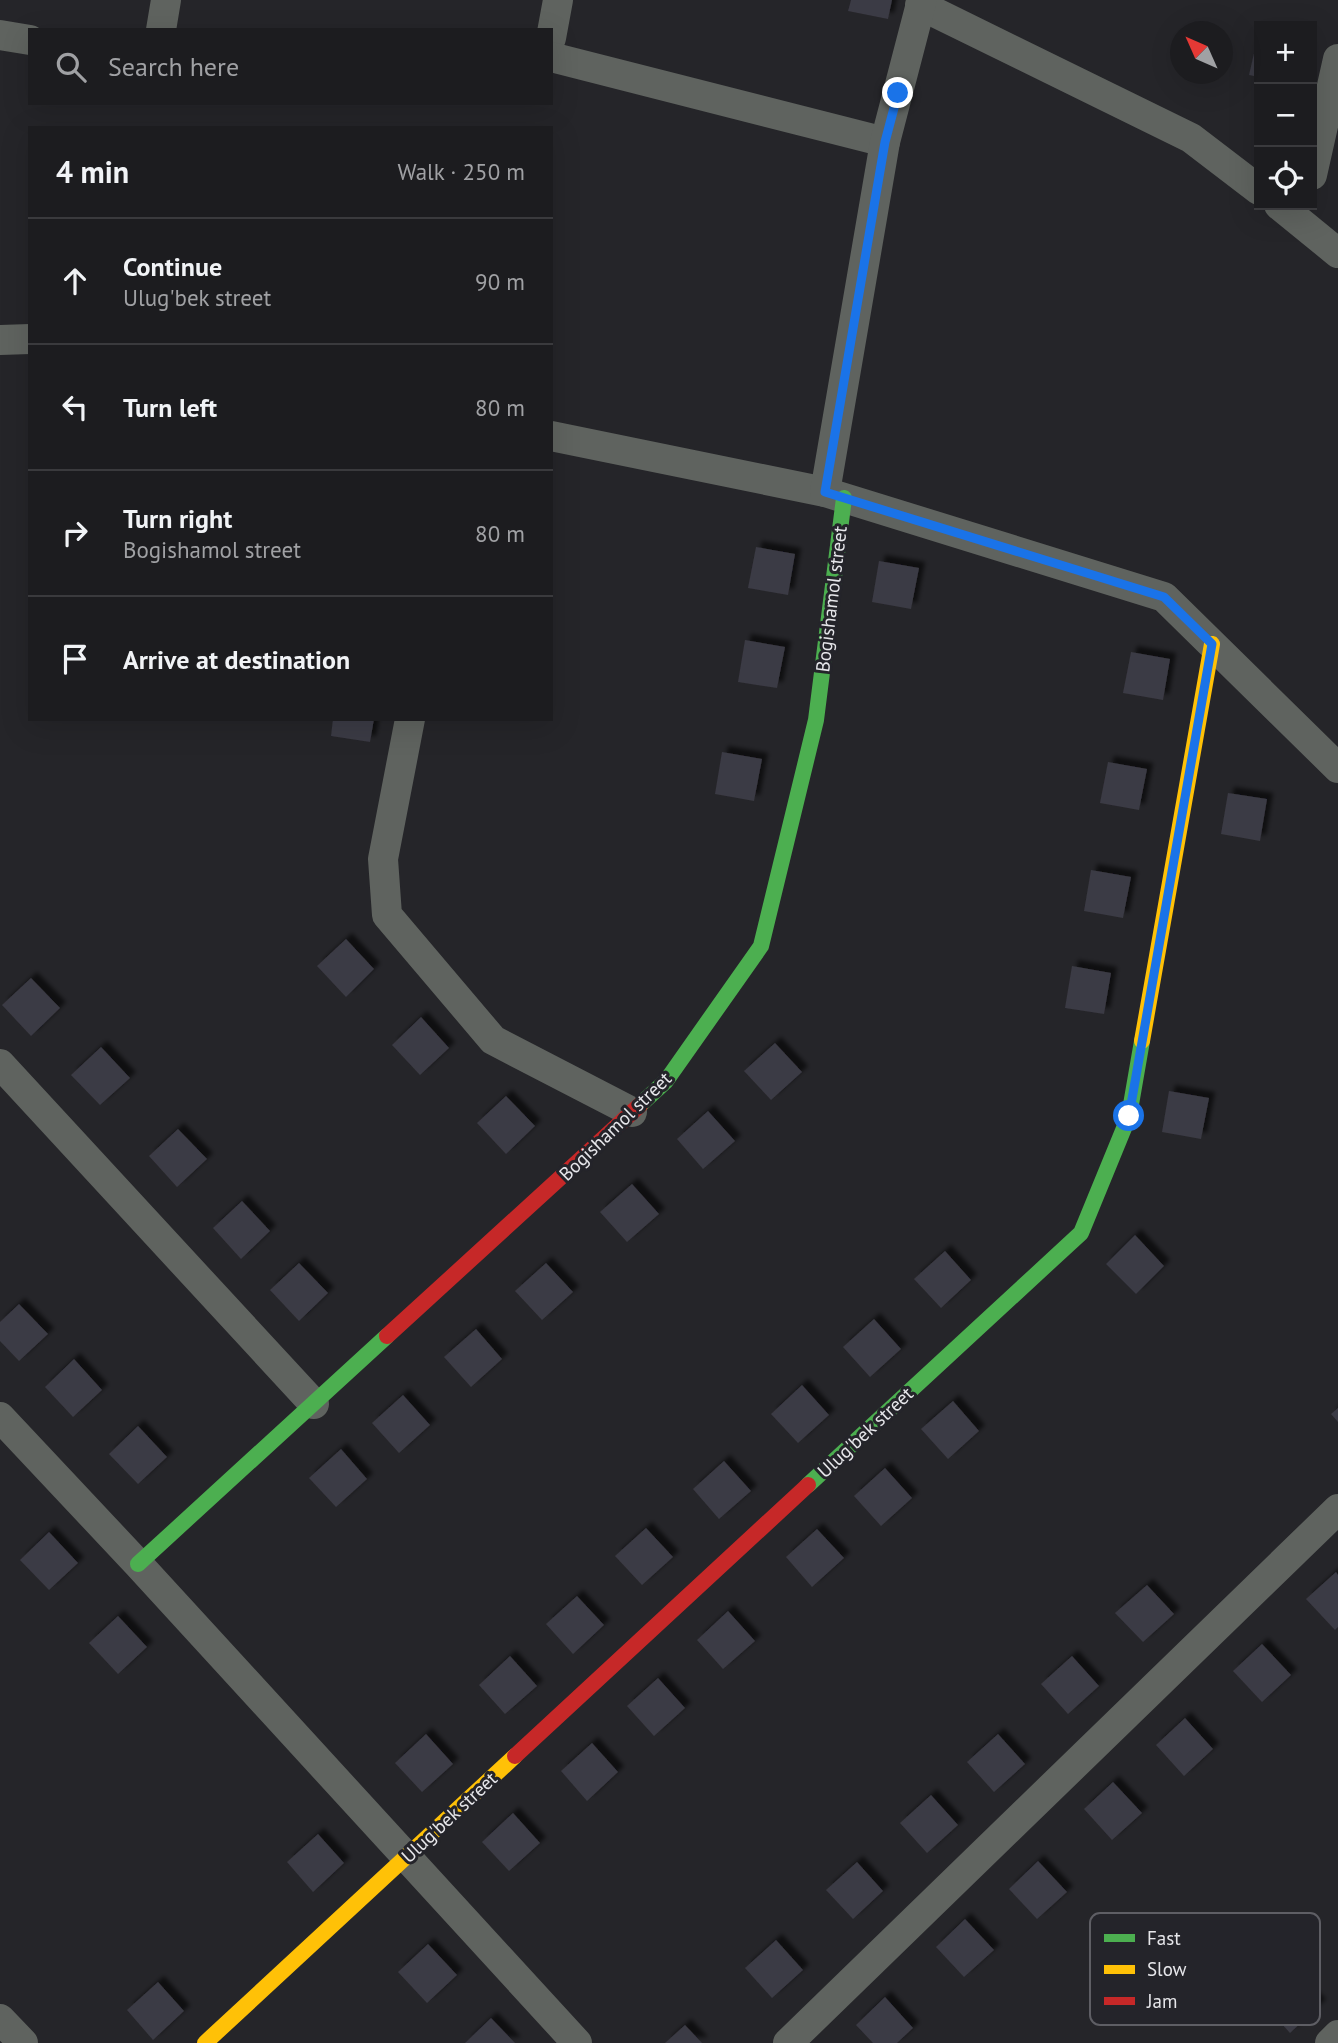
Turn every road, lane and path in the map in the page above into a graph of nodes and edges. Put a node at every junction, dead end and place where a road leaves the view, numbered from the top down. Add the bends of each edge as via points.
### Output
1 (166, 0) edge
2 (558, 0) edge
3 (921, 2) edge
4 (161, 28) edge
5 (553, 28) edge
6 (0, 35) edge
7 (28, 40) edge
8 (553, 58) edge
9 (1338, 59) edge
10 (885, 142) junction
11 (1317, 153) edge
12 (1254, 186) edge
13 (1295, 210) edge
14 (1338, 253) edge
15 (28, 339) edge
16 (0, 341) edge
17 (553, 436) edge
18 (835, 495) junction
19 (1212, 644) junction
20 (410, 721) edge
21 (1338, 768) edge
22 (0, 1064) edge
23 (632, 1112) junction
24 (314, 1404) junction
25 (0, 1417) edge
26 (1338, 1509) edge
27 (138, 1564) junction
28 (407, 1857) junction
29 (0, 2019) edge
30 (1338, 2035) edge
31 (23, 2043) edge
32 (205, 2043) edge
33 (577, 2043) edge
34 (788, 2043) edge
35 (1330, 2043) edge

1 - 4 street
2 - 5 street
3 - 10 street, Bogishamol street
3 - 12 street via 1191,138
6 - 7 street
8 - 10 street
9 - 11 street
10 - 18 street, Bogishamol street
13 - 14 street
15 - 16 street
17 - 18 street
18 - 19 street via 1164,597
18 - 23 street, Bogishamol street via 816,720 761,946 666,1081
19 - 21 street
19 - 28 street, Ulug'bek street via 1129,1116 1081,1233
20 - 23 street via 383,859 387,915 493,1040
22 - 24 street
23 - 24 street, Bogishamol street
24 - 27 street, Bogishamol street
25 - 27 street
26 - 34 street
27 - 28 street
28 - 32 street, Ulug'bek street
28 - 33 street
29 - 31 street
30 - 35 street

